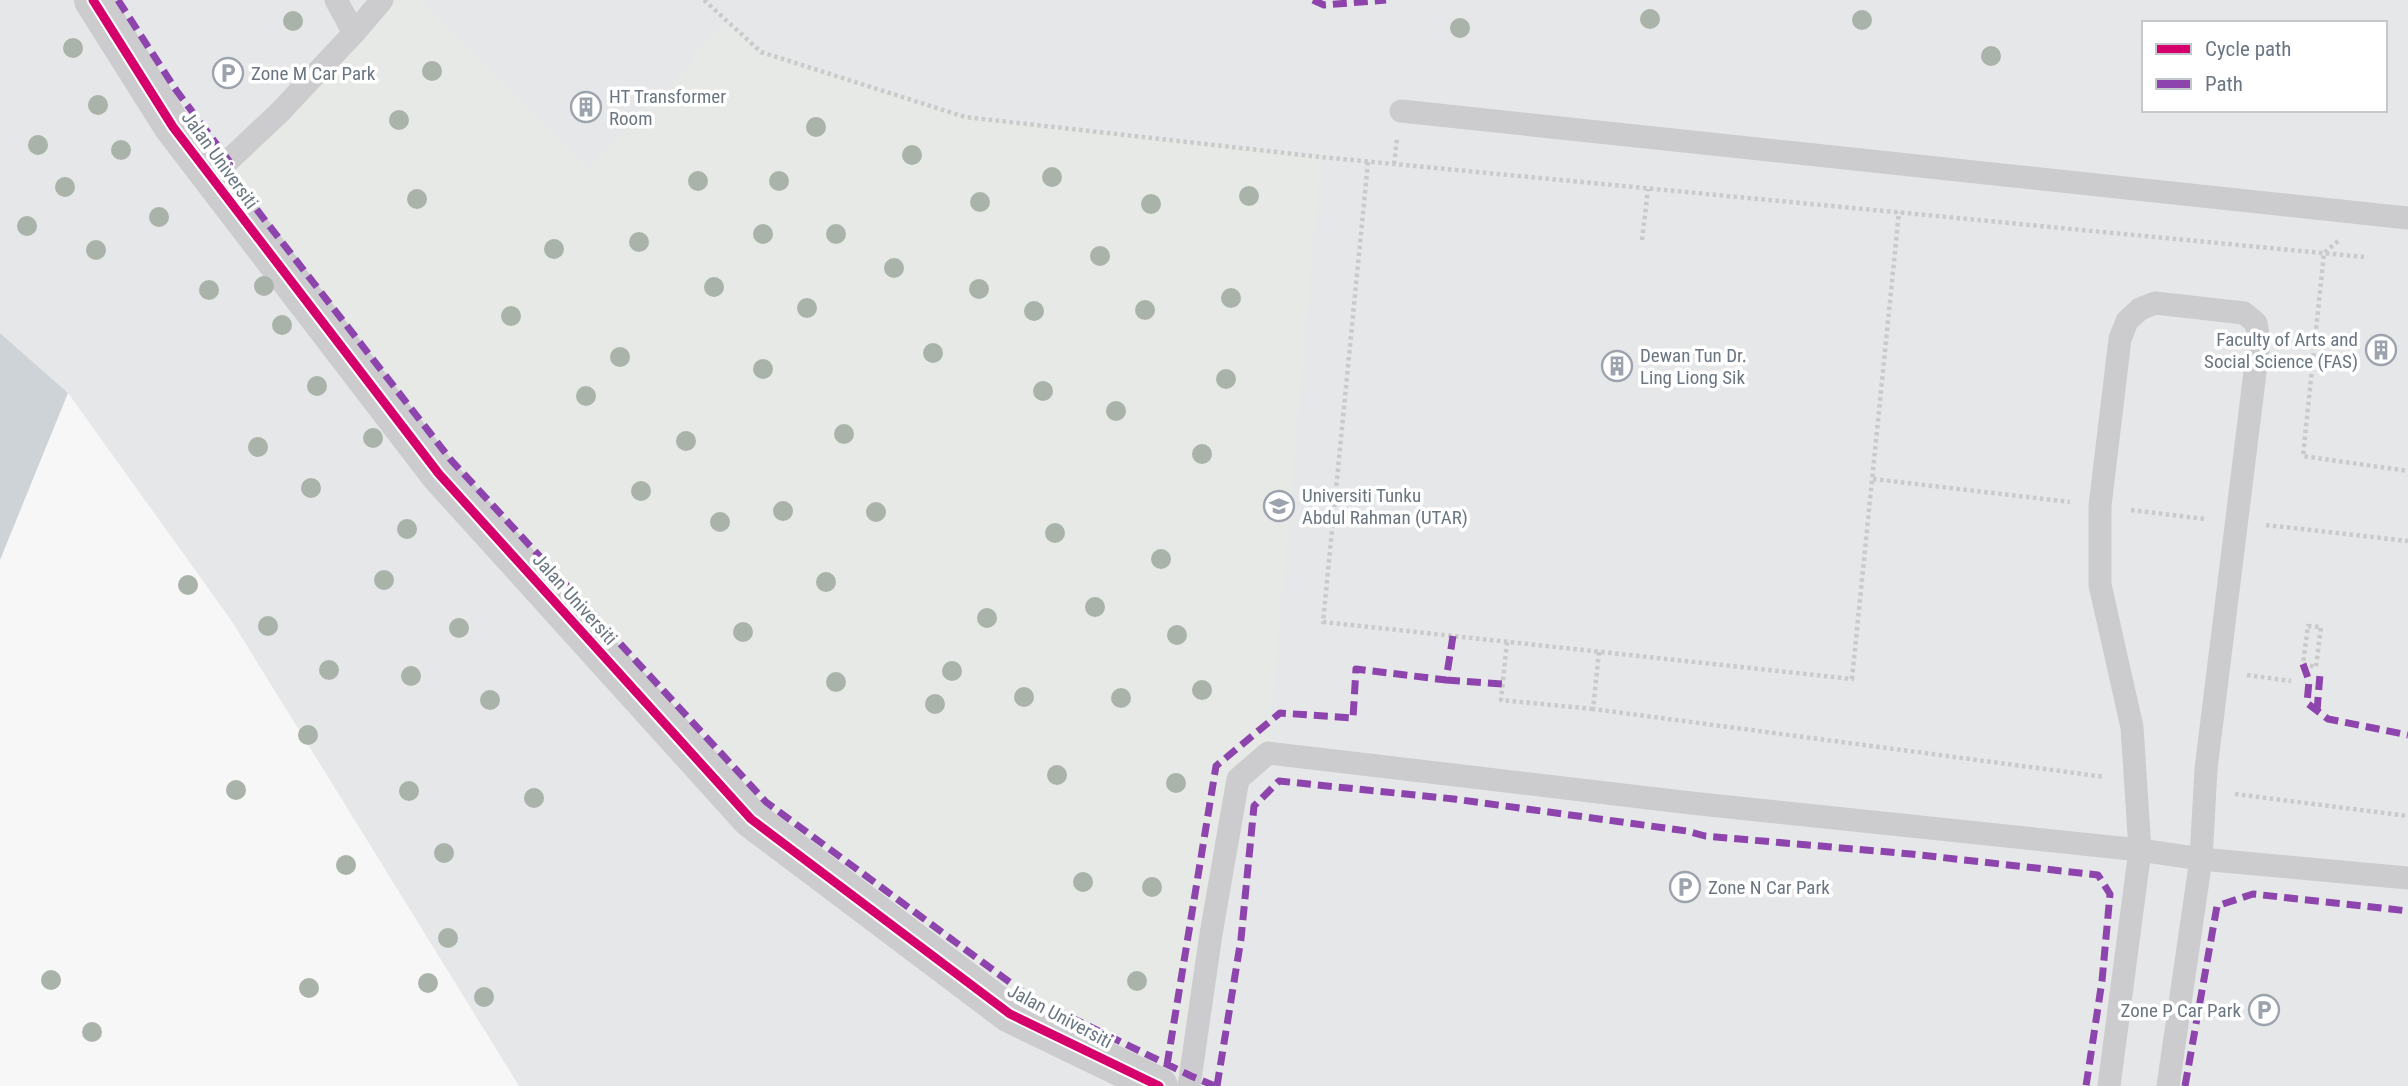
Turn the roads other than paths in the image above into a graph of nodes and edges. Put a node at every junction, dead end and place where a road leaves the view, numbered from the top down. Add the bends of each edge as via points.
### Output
1 (93, 0) edge
2 (336, 0) edge
3 (382, 0) edge
4 (354, 33) junction
5 (1401, 111) dead end
6 (210, 178) junction
7 (2408, 218) edge
8 (2140, 850) junction
9 (2201, 859) junction
10 (2408, 878) edge
11 (1135, 1081) edge
12 (1189, 1086) edge
13 (2109, 1086) edge
14 (2168, 1086) edge

1 - 6 street, Jalan Universiti
2 - 4 lane
3 - 4 lane
4 - 6 lane
5 - 7 lane
6 - 11 street, Jalan Universiti via 439,474 751,820 1010,1014
8 - 9 lane
8 - 9 lane via 2132,727 2100,584 2099,506 2120,339 2127,321 2155,303 2244,313 2256,323 2259,340 2205,790
8 - 12 lane via 1268,753 1238,779
8 - 13 lane
9 - 10 lane
9 - 14 lane

